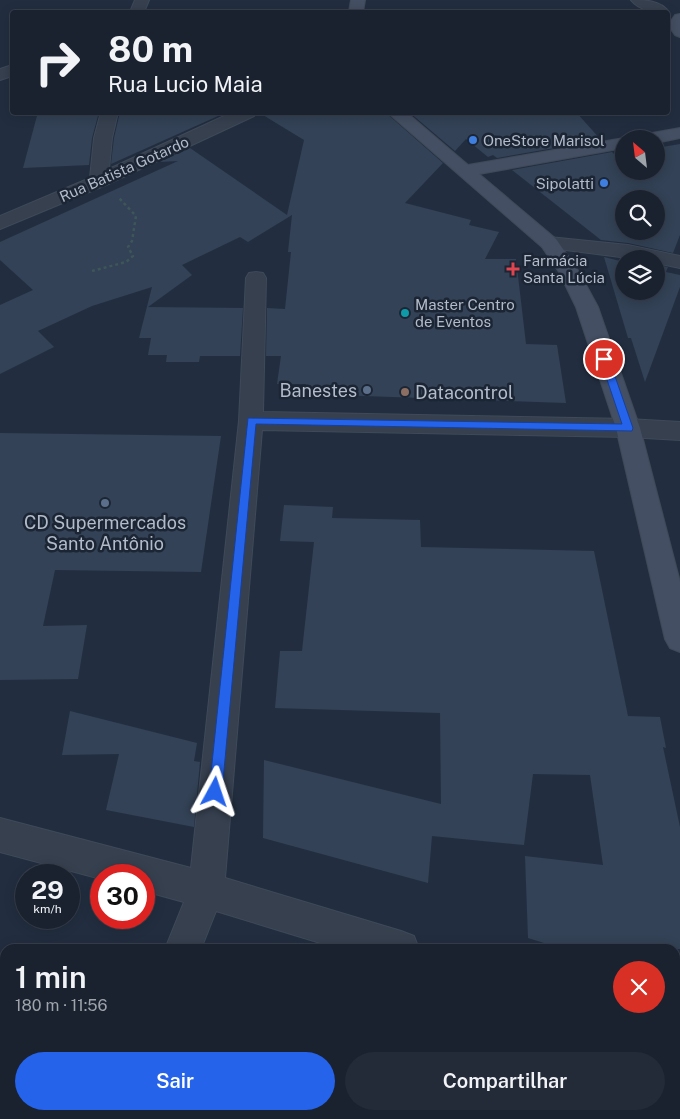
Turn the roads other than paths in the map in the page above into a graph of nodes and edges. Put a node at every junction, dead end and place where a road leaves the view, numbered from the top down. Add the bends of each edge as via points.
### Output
1 (638, 0) edge
2 (655, 10) edge
3 (109, 115) edge
4 (242, 115) edge
5 (398, 115) edge
6 (680, 133) edge
7 (665, 136) edge
8 (615, 145) edge
9 (463, 171) junction
10 (99, 181) junction
11 (0, 224) edge
12 (549, 243) junction
13 (680, 262) edge
14 (256, 278) dead end
15 (251, 421) junction
16 (628, 428) junction
17 (680, 431) edge
18 (680, 639) edge
19 (0, 836) edge
20 (206, 890) junction
21 (185, 944) edge
22 (384, 944) edge

1 - 2 street
3 - 10 street via 103,138
4 - 10 street, Rua Batista Gotardo
5 - 9 main road
6 - 7 main road
8 - 9 main road
9 - 12 main road
10 - 11 street, Rua Batista Gotardo
12 - 13 street via 588,245
12 - 16 main road via 587,307
14 - 15 street
15 - 16 street
15 - 20 street
16 - 17 street
16 - 18 main road
19 - 20 street
20 - 21 street
20 - 22 street

